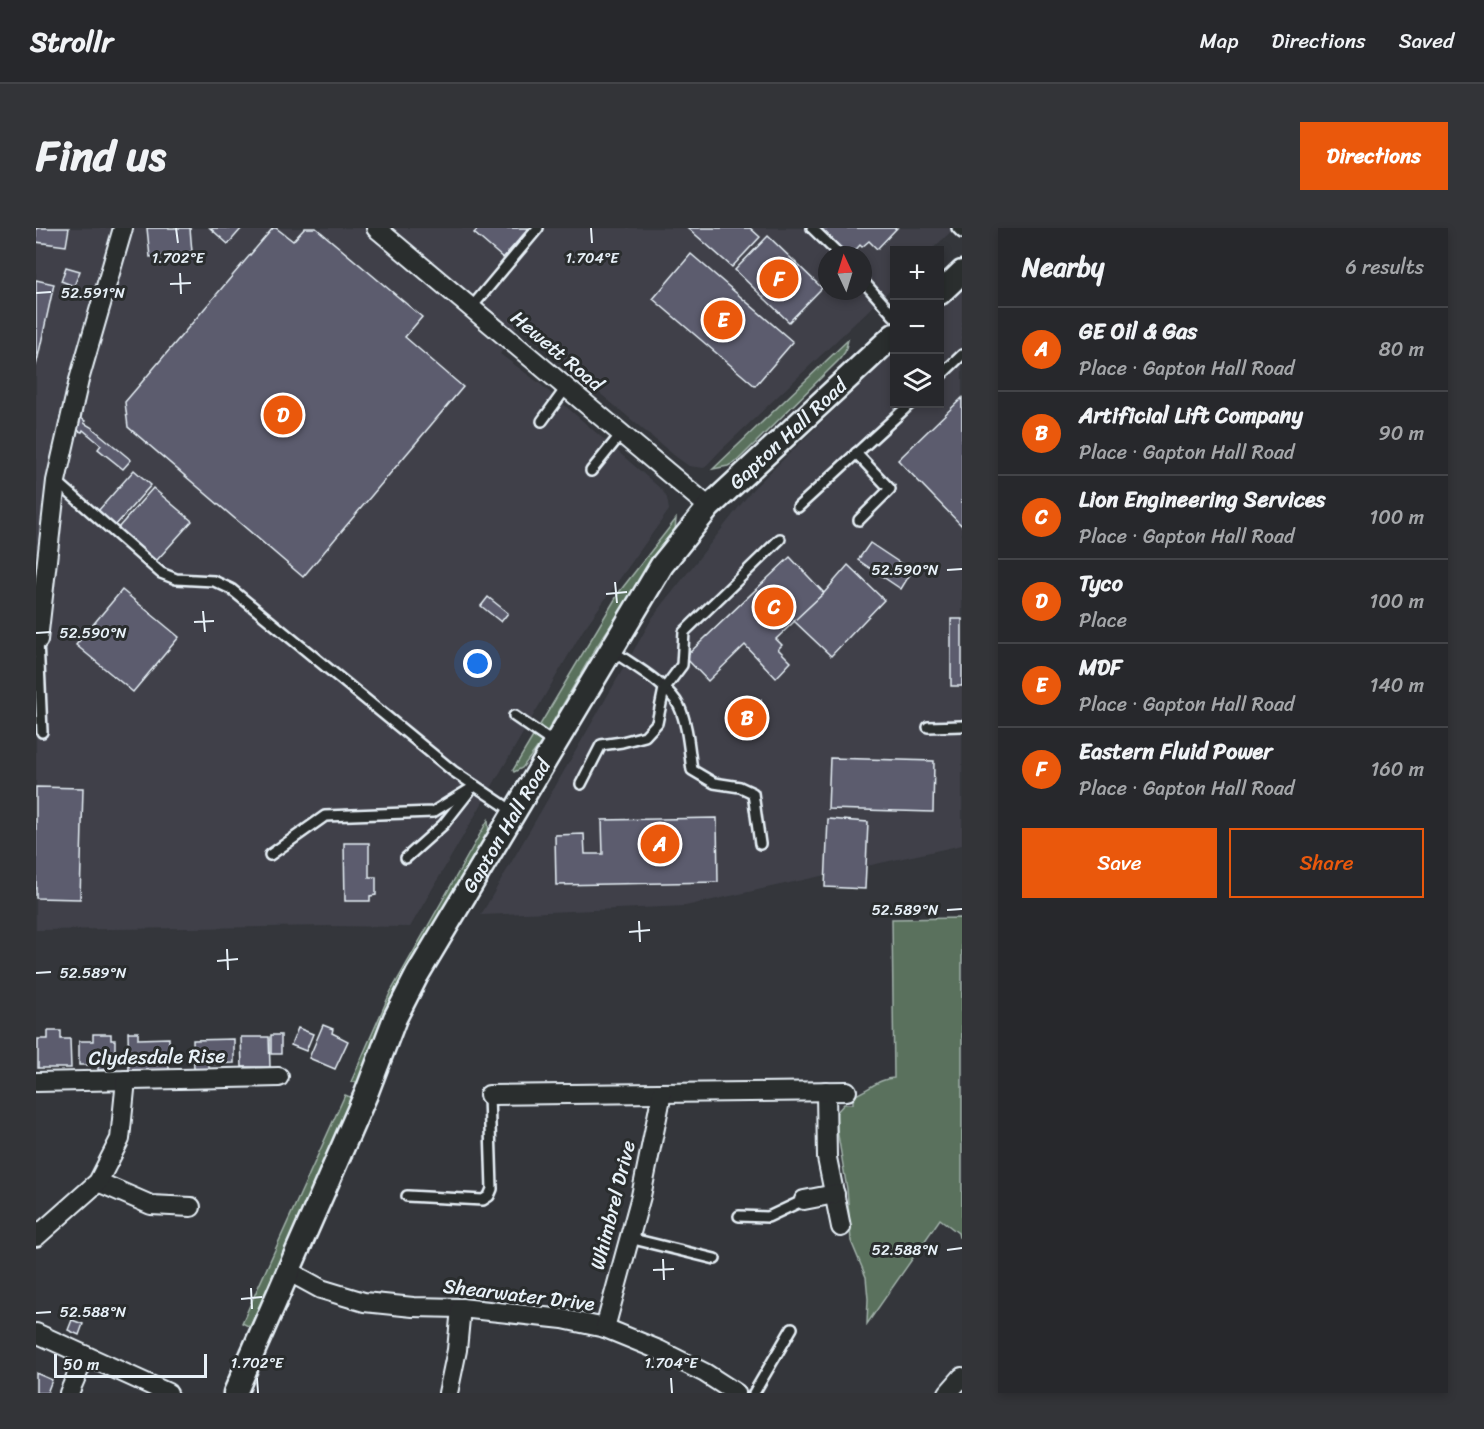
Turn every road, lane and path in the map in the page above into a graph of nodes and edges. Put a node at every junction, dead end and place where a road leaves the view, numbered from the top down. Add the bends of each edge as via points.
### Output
1 (123, 228) edge
2 (376, 228) edge
3 (538, 228) edge
4 (812, 228) edge
5 (957, 228) edge
6 (962, 233) edge
7 (831, 246) edge
8 (962, 272) edge
9 (944, 288) edge
10 (872, 291) edge
11 (471, 308) junction
12 (890, 311) edge
13 (890, 339) edge
14 (962, 355) edge
15 (944, 371) edge
16 (566, 388) junction
17 (906, 408) edge
18 (542, 421) dead end
19 (621, 434) junction
20 (856, 453) junction
21 (591, 471) dead end
22 (56, 481) junction
23 (709, 507) junction
24 (798, 507) dead end
25 (859, 520) dead end
26 (780, 539) dead end
27 (39, 606) edge
28 (38, 640) joint
29 (611, 650) junction
30 (664, 689) junction
31 (514, 716) dead end
32 (962, 726) edge
33 (928, 727) dead end
34 (42, 732) dead end
35 (555, 744) junction
36 (581, 784) dead end
37 (475, 786) junction
38 (514, 812) junction
39 (760, 844) dead end
40 (270, 855) dead end
41 (406, 858) dead end
42 (279, 1077) dead end
43 (126, 1080) junction
44 (36, 1082) edge
45 (826, 1091) junction
46 (847, 1091) dead end
47 (662, 1093) junction
48 (489, 1095) joint
49 (98, 1182) junction
50 (835, 1194) junction
51 (407, 1196) dead end
52 (804, 1200) joint
53 (191, 1207) dead end
54 (739, 1216) dead end
55 (841, 1227) dead end
56 (36, 1237) edge
57 (629, 1238) junction
58 (715, 1259) dead end
59 (288, 1271) junction
60 (461, 1308) junction
61 (605, 1328) junction
62 (792, 1328) dead end
63 (36, 1333) edge
64 (85, 1356) junction
65 (962, 1377) edge
66 (69, 1393) edge
67 (168, 1393) edge
68 (235, 1393) edge
69 (448, 1393) edge
70 (736, 1393) edge
71 (754, 1393) edge
72 (948, 1393) edge

1 - 22 street via 79,380
2 - 11 street, Hewett Road
3 - 11 lane
4 - 7 lane
5 - 6 lane
8 - 9 street
10 - 12 lane
11 - 16 street, Hewett Road
13 - 23 street, Gapton Hall Road
14 - 15 lane
16 - 18 lane
16 - 19 street, Hewett Road
17 - 20 lane
19 - 21 lane
19 - 23 street, Hewett Road
20 - 24 lane
20 - 25 lane via 890,489
22 - 27 street
22 - 37 lane via 161,573 176,579 214,581 231,590
23 - 29 street, Gapton Hall Road via 662,566
26 - 30 lane via 684,632 682,665
27 - 28 street
28 - 34 lane
29 - 30 lane
29 - 35 street, Gapton Hall Road
30 - 36 lane via 657,723 645,736 602,745
30 - 39 lane via 679,705 692,770 714,783 753,793
31 - 35 lane
32 - 33 lane
35 - 38 street, Gapton Hall Road
37 - 38 lane
37 - 40 lane via 433,812 325,816
37 - 41 lane via 443,825
38 - 59 street, Gapton Hall Road via 395,1018
42 - 43 street, Clydesdale Rise
43 - 44 street, Clydesdale Rise
43 - 49 street via 120,1139
45 - 46 street
45 - 47 street
45 - 50 street via 827,1158
47 - 48 street
47 - 57 street, Whimbrel Drive
48 - 51 lane via 489,1196 483,1200
49 - 53 street via 151,1205
49 - 56 street
50 - 52 street
50 - 55 street
52 - 54 lane via 768,1216
57 - 58 lane
57 - 61 street, Whimbrel Drive
59 - 60 street, Shearwater Drive via 321,1288 364,1302
59 - 68 street, Gapton Hall Road
60 - 61 street, Shearwater Drive via 563,1318
60 - 69 street
61 - 70 street, Shearwater Drive via 659,1350
62 - 71 lane
63 - 64 street
64 - 66 street
64 - 67 street
65 - 72 street

